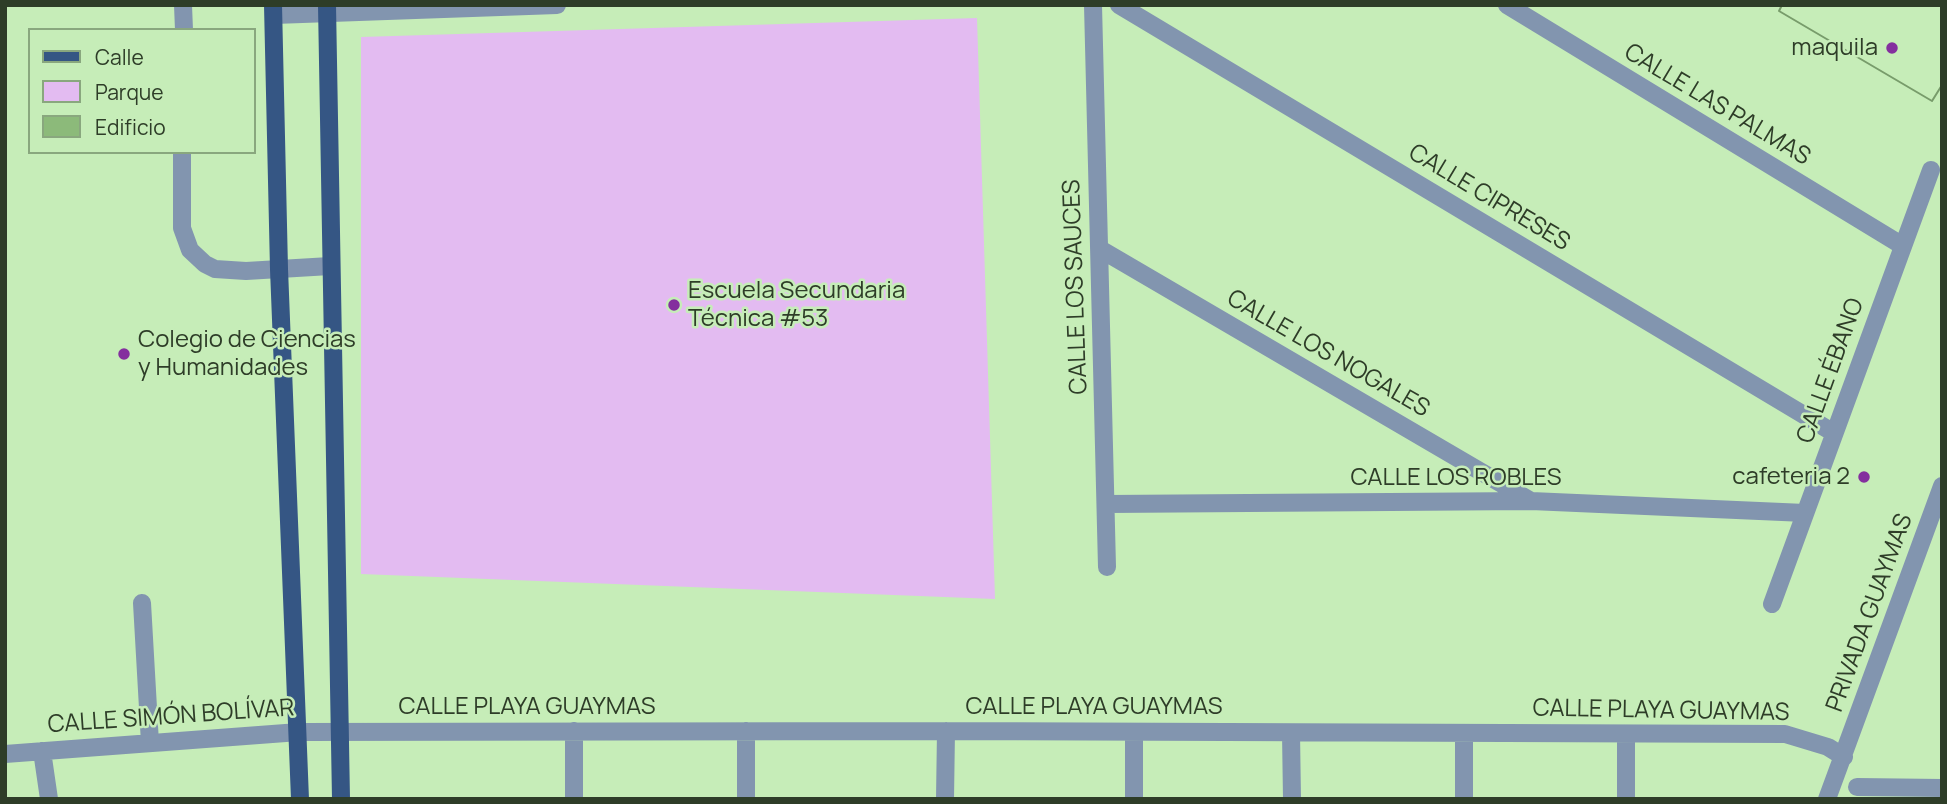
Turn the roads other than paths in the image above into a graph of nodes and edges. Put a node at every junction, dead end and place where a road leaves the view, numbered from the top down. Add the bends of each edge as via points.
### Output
1 (183, 5) edge
2 (557, 5) edge
3 (1093, 5) edge
4 (1119, 5) edge
5 (1507, 5) edge
6 (327, 9) edge
7 (274, 10) edge
8 (184, 28) edge
9 (182, 154) edge
10 (1931, 170) dead end
11 (1903, 246) junction
12 (1100, 249) junction
13 (330, 266) junction
14 (279, 269) junction
15 (1834, 433) junction
16 (1942, 486) edge
17 (1531, 501) junction
18 (1107, 504) junction
19 (1805, 513) junction
20 (1107, 568) dead end
21 (142, 603) dead end
22 (1772, 604) dead end
23 (574, 731) junction
24 (746, 731) junction
25 (946, 731) junction
26 (299, 732) junction
27 (340, 732) junction
28 (1134, 732) junction
29 (1292, 733) junction
30 (1464, 733) junction
31 (1626, 734) junction
32 (150, 743) junction
33 (42, 751) junction
34 (5, 754) edge
35 (1844, 757) junction
36 (1942, 788) edge
37 (1857, 793) edge
38 (49, 799) edge
39 (300, 799) edge
40 (341, 799) edge
41 (574, 799) edge
42 (746, 799) edge
43 (946, 799) edge
44 (1134, 799) edge
45 (1292, 799) edge
46 (1464, 799) edge
47 (1626, 799) edge
48 (1827, 799) edge

1 - 8 street
2 - 6 street
3 - 12 street, CALLE LOS SAUCES
4 - 15 street, CALLE CIPRESES
5 - 11 street, CALLE LAS PALMAS
6 - 7 street
6 - 13 main road
7 - 14 main road
9 - 14 street via 180,206 190,250 215,269
10 - 11 street, CALLE ÉBANO
11 - 15 street, CALLE ÉBANO
12 - 17 street, CALLE LOS NOGALES
12 - 18 street, CALLE LOS SAUCES
13 - 14 street
13 - 27 main road
14 - 26 main road
15 - 19 street, CALLE ÉBANO
16 - 35 street, PRIVADA GUAYMAS
17 - 18 street, CALLE LOS ROBLES
17 - 19 street, CALLE LOS ROBLES
18 - 20 street, CALLE LOS SAUCES
19 - 22 street, CALLE ÉBANO
21 - 32 street
23 - 24 street, CALLE PLAYA GUAYMAS
23 - 27 street, CALLE PLAYA GUAYMAS
23 - 41 street
24 - 25 street, CALLE PLAYA GUAYMAS
24 - 42 street
25 - 28 street, CALLE PLAYA GUAYMAS
25 - 43 street
26 - 27 street, CALLE SIMÓN BOLÍVAR
26 - 32 street, CALLE SIMÓN BOLÍVAR
26 - 39 main road
27 - 40 main road
28 - 29 street, CALLE PLAYA GUAYMAS
28 - 44 street
29 - 30 street, CALLE PLAYA GUAYMAS
29 - 45 street
30 - 31 street, CALLE PLAYA GUAYMAS
30 - 46 street
31 - 35 street, CALLE PLAYA GUAYMAS via 1785,734 1828,747
31 - 47 street
32 - 33 street, CALLE SIMÓN BOLÍVAR
33 - 34 street, CALLE SIMÓN BOLÍVAR
33 - 38 street
35 - 37 street
35 - 48 street, PRIVADA GUAYMAS
36 - 37 street

